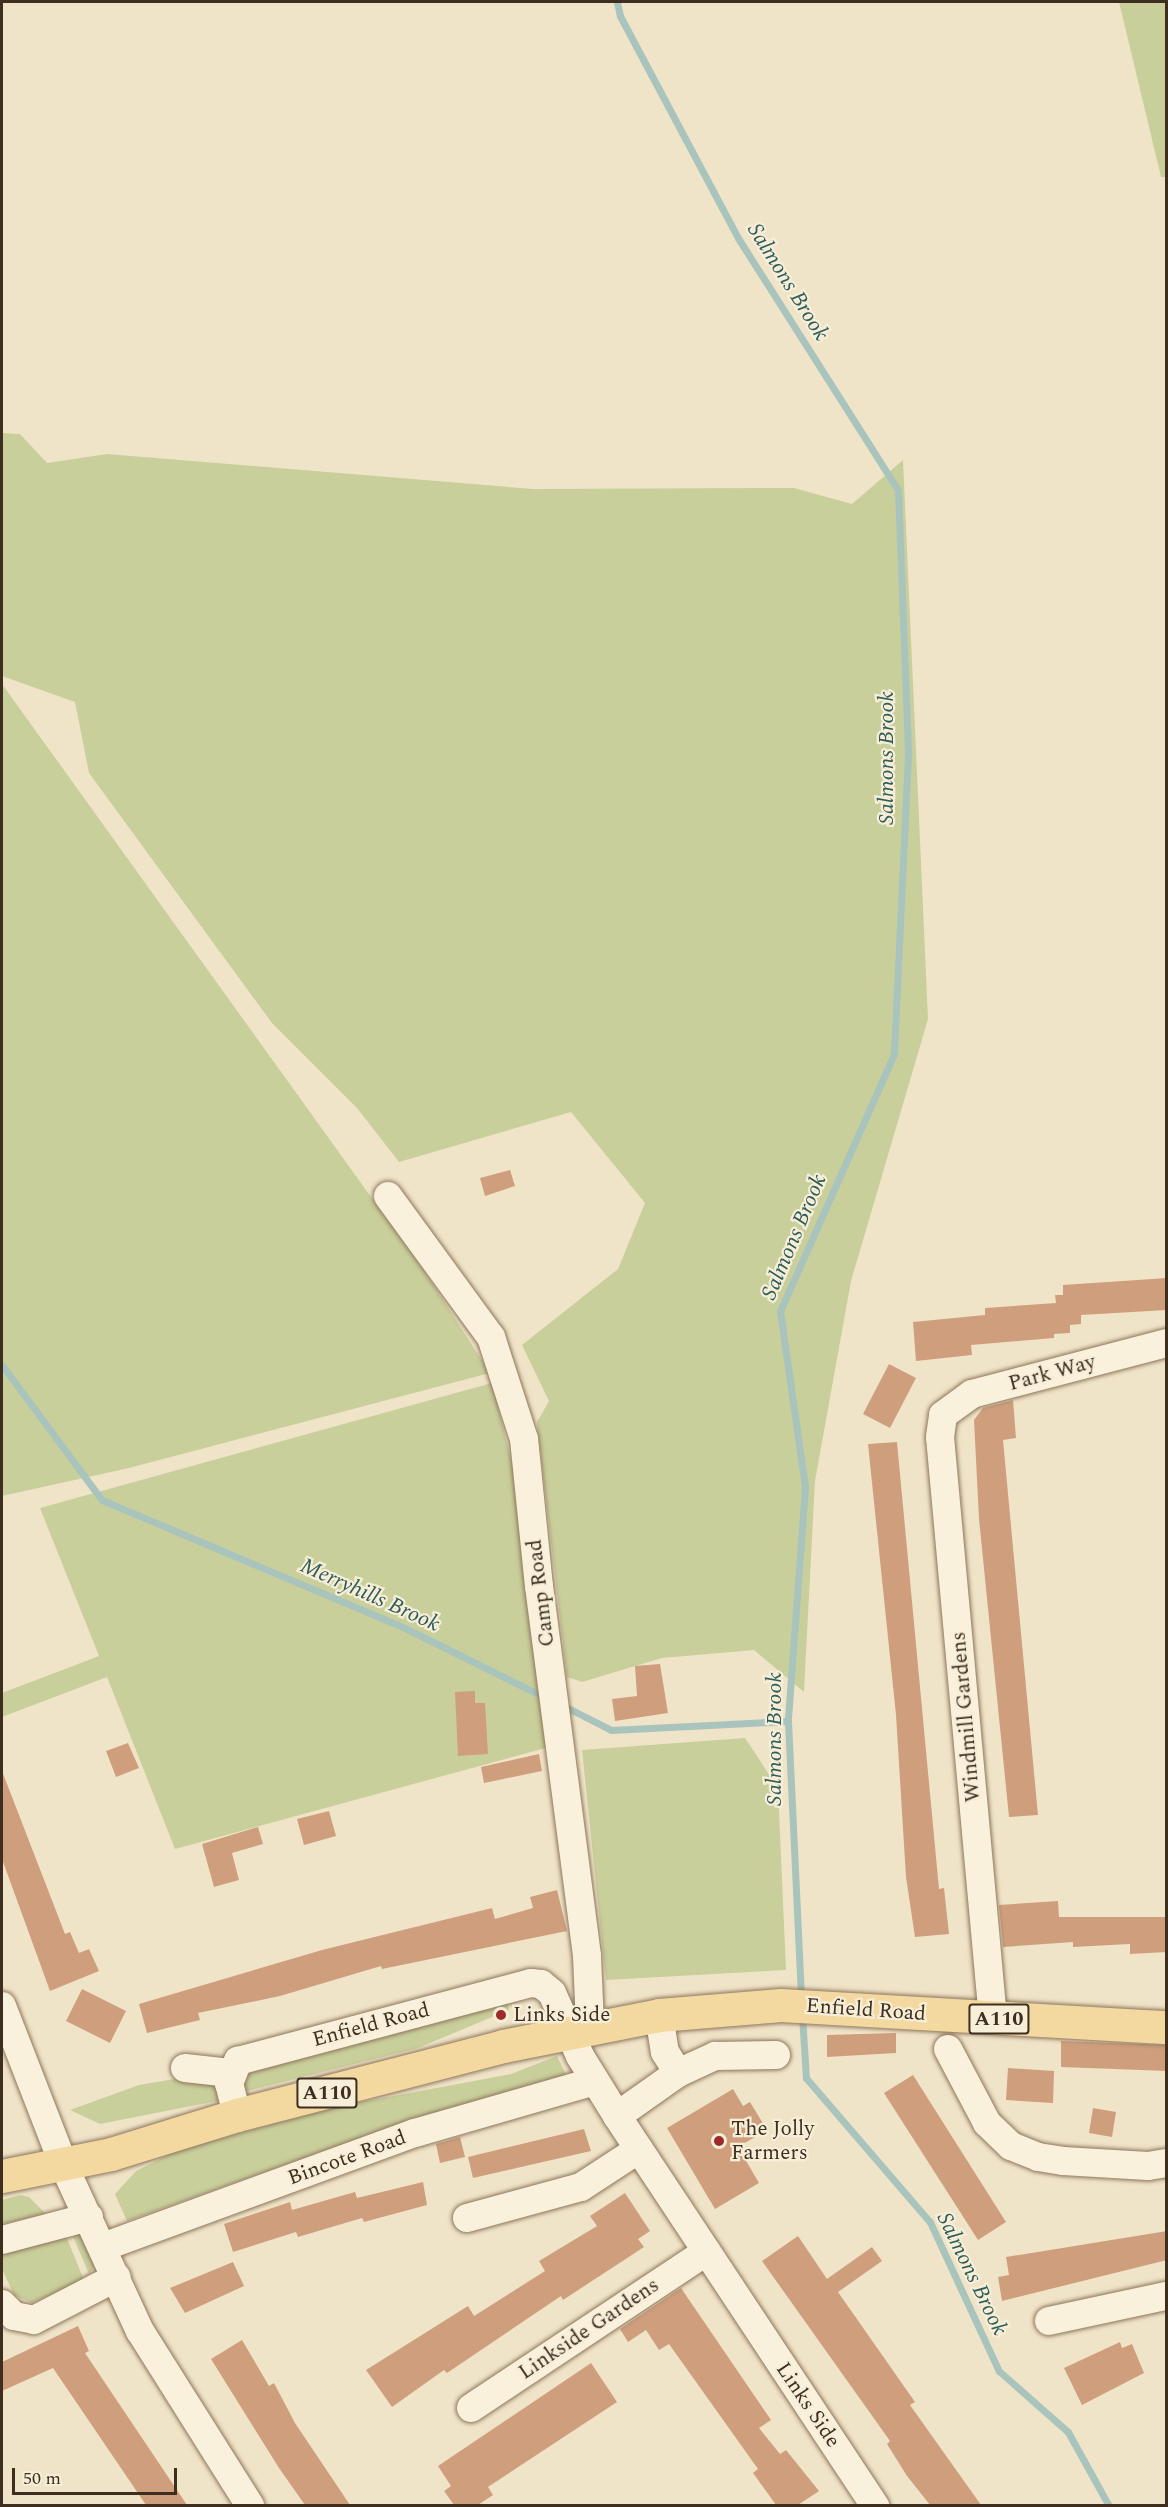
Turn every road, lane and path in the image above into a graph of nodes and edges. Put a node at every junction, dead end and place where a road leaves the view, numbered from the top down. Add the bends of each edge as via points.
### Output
1 (388, 1196) dead end
2 (1167, 1343) edge
3 (943, 1415) joint
4 (2, 2006) edge
5 (659, 2014) junction
6 (993, 2019) junction
7 (1167, 2027) edge
8 (579, 2029) junction
9 (948, 2049) dead end
10 (776, 2055) dead end
11 (185, 2068) dead end
12 (231, 2073) junction
13 (678, 2073) junction
14 (595, 2081) junction
15 (237, 2115) junction
16 (617, 2116) junction
17 (639, 2149) junction
18 (1167, 2163) edge
19 (64, 2166) junction
20 (2, 2176) edge
21 (89, 2217) junction
22 (467, 2218) dead end
23 (2, 2240) edge
24 (104, 2247) junction
25 (707, 2251) junction
26 (117, 2277) junction
27 (1167, 2296) edge
28 (2, 2304) edge
29 (1049, 2320) dead end
30 (471, 2408) dead end
31 (871, 2504) edge
32 (250, 2505) edge

1 - 8 street, Camp Road via 491,1336 524,1439 587,1956
2 - 3 street, Park Way via 972,1394
3 - 6 street, Windmill Gardens via 940,1437
4 - 19 street
5 - 6 main road, Enfield Road / A110 via 782,2005
5 - 8 main road, Enfield Road / A110
5 - 13 street via 666,2052
6 - 7 main road, Enfield Road / A110
8 - 12 street, Enfield Road via 552,1992 531,1983 238,2061
8 - 14 street, Links Side
8 - 15 main road, Enfield Road / A110
9 - 18 street via 987,2123 1011,2145 1038,2157 1063,2161 1148,2166
10 - 13 street via 715,2056
11 - 12 street
12 - 15 street via 229,2084
13 - 16 street
14 - 16 street, Links Side
14 - 24 street, Bincote Road via 415,2133
15 - 19 main road, Enfield Road / A110
16 - 17 street, Links Side
17 - 22 street via 581,2187
17 - 25 street, Links Side
19 - 20 main road, Enfield Road / A110
19 - 21 street
21 - 23 street
21 - 24 street
24 - 26 street
25 - 30 street, Linkside Gardens
25 - 31 street, Links Side
26 - 28 street via 34,2320 14,2316
26 - 32 street via 146,2341
27 - 29 street

